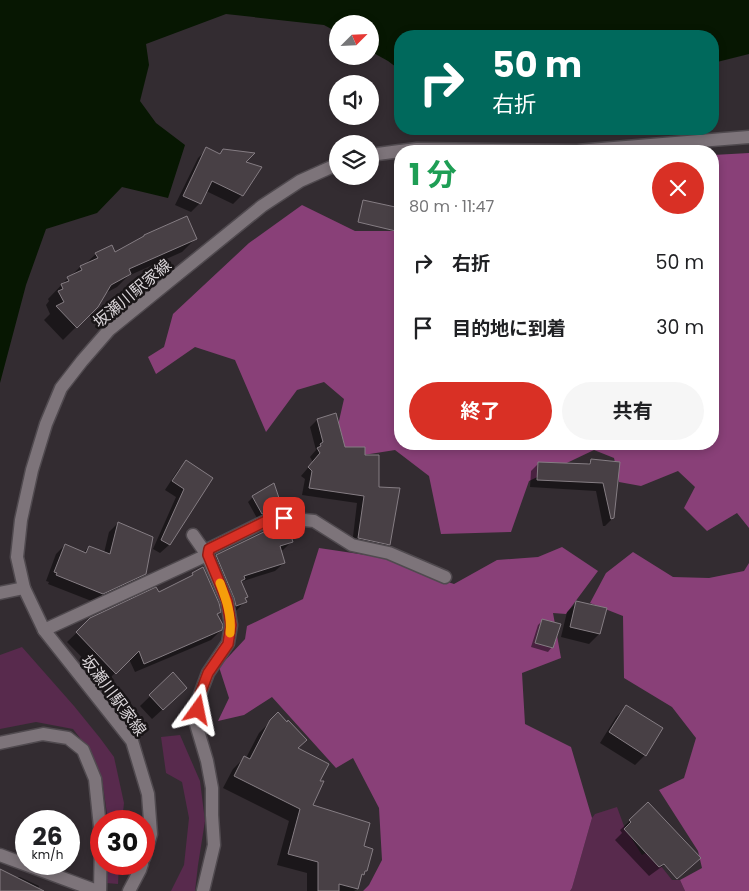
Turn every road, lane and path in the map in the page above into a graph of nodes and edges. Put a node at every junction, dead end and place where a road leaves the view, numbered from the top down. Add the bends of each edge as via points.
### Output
1 (749, 137) edge
2 (651, 145) edge
3 (394, 152) edge
4 (379, 154) edge
5 (329, 168) edge
6 (193, 535) dead end
7 (208, 555) junction
8 (445, 577) dead end
9 (24, 588) junction
10 (0, 594) edge
11 (44, 630) junction
12 (0, 742) edge
13 (149, 810) edge
14 (0, 855) edge
15 (137, 875) edge
16 (99, 891) edge
17 (129, 891) edge
18 (203, 891) edge

1 - 2 main road
3 - 4 main road
5 - 9 main road, 坂瀬川駅家線 via 300,180 262,206 109,330 61,388 32,470 21,520 17,557
6 - 7 main road
7 - 8 main road via 209,549 266,521 284,518 314,521 352,545 389,553
7 - 11 main road
7 - 18 main road via 227,601 231,625 228,644 208,673 199,697 196,724 212,788 214,845
9 - 10 main road
9 - 11 main road, 坂瀬川駅家線
11 - 13 main road, 坂瀬川駅家線 via 132,742 148,794
12 - 16 main road via 42,734 68,738 83,750 95,778 101,837
14 - 16 main road
15 - 17 main road

